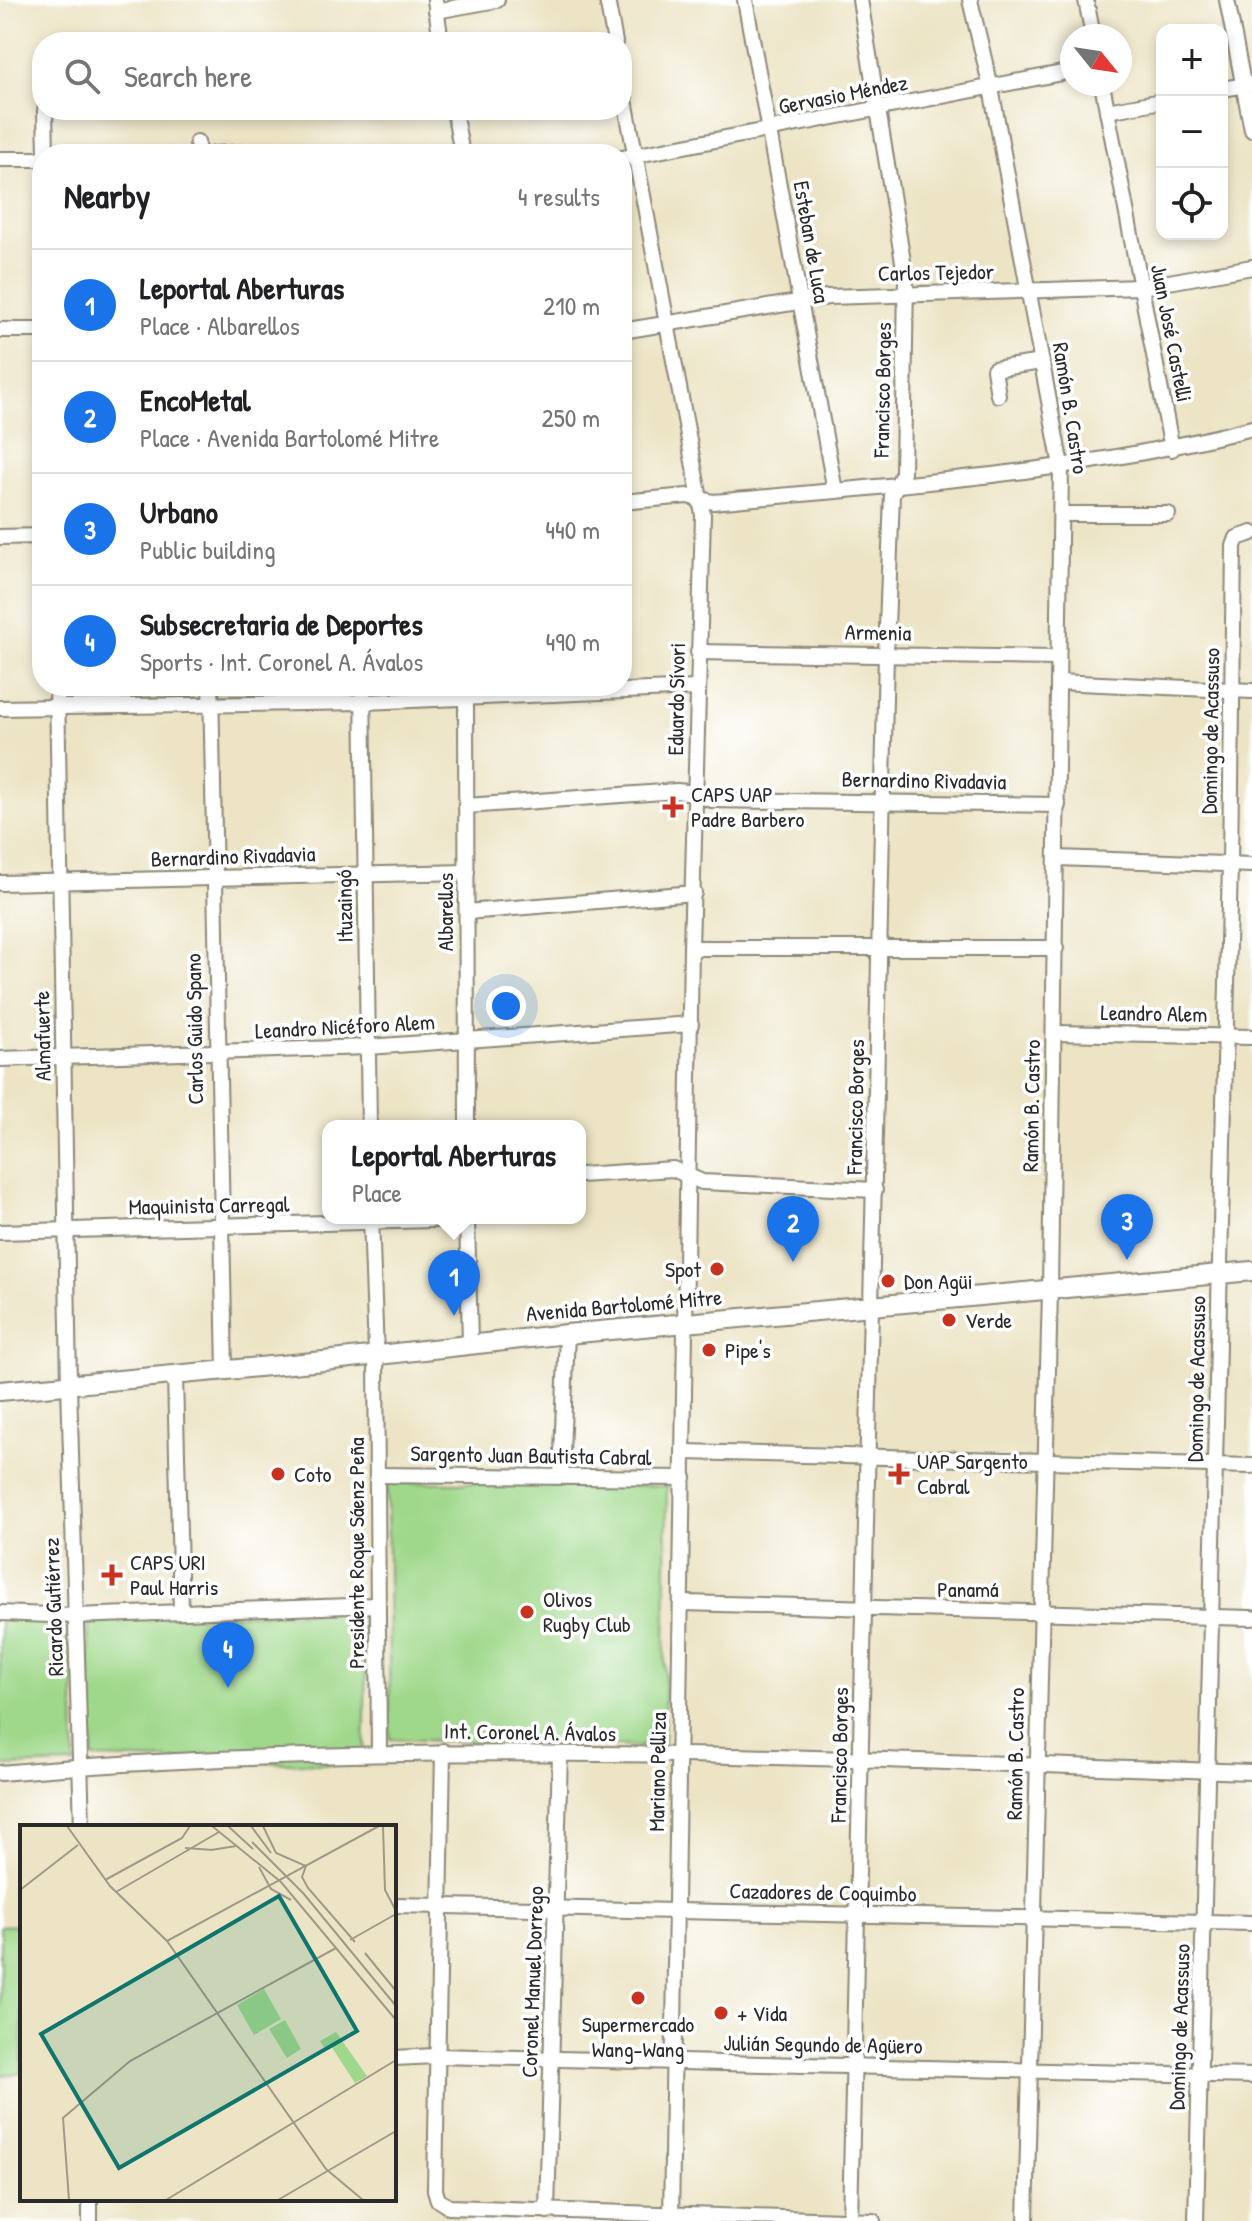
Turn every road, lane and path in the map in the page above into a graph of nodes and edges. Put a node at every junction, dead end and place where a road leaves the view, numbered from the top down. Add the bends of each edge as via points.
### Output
1 (497, 0) edge
2 (607, 0) edge
3 (745, 0) edge
4 (860, 0) edge
5 (970, 0) edge
6 (1086, 0) edge
7 (1227, 0) edge
8 (436, 5) edge
9 (1091, 24) edge
10 (440, 32) edge
11 (613, 32) edge
12 (1060, 74) edge
13 (1248, 85) edge
14 (991, 88) junction
15 (1228, 88) edge
16 (1104, 96) edge
17 (1156, 102) edge
18 (878, 109) junction
19 (1107, 111) junction
20 (45, 120) edge
21 (456, 120) edge
22 (625, 120) edge
23 (770, 130) junction
24 (1252, 130) edge
25 (46, 144) edge
26 (460, 144) edge
27 (627, 144) edge
28 (632, 156) edge
29 (0, 159) edge
30 (32, 159) edge
31 (632, 174) edge
32 (1252, 267) edge
33 (1141, 287) junction
34 (1030, 291) junction
35 (905, 294) junction
36 (799, 301) junction
37 (667, 324) junction
38 (632, 329) edge
39 (0, 330) edge
40 (32, 330) edge
41 (1042, 362) junction
42 (998, 395) dead end
43 (1252, 428) edge
44 (1172, 449) junction
45 (1061, 466) junction
46 (897, 485) junction
47 (835, 491) junction
48 (702, 500) junction
49 (632, 501) edge
50 (1061, 514) junction
51 (1168, 514) dead end
52 (32, 536) edge
53 (1245, 536) edge
54 (0, 537) edge
55 (698, 652) junction
56 (886, 654) junction
57 (1058, 658) junction
58 (1058, 682) junction
59 (697, 688) junction
60 (632, 689) edge
61 (1232, 690) junction
62 (1252, 691) edge
63 (57, 696) edge
64 (211, 696) edge
65 (364, 696) edge
66 (484, 696) edge
67 (466, 698) junction
68 (364, 702) junction
69 (211, 704) junction
70 (57, 707) junction
71 (0, 708) edge
72 (696, 793) junction
73 (883, 800) junction
74 (1058, 805) junction
75 (466, 806) junction
76 (1057, 858) junction
77 (1230, 864) junction
78 (1252, 865) edge
79 (467, 872) junction
80 (365, 874) junction
81 (213, 880) junction
82 (61, 882) junction
83 (0, 883) edge
84 (694, 893) junction
85 (467, 912) junction
86 (691, 948) junction
87 (880, 948) junction
88 (1056, 948) junction
89 (691, 1024) junction
90 (1055, 1033) junction
91 (1226, 1036) junction
92 (1252, 1037) edge
93 (467, 1041) junction
94 (368, 1047) junction
95 (217, 1054) junction
96 (64, 1057) junction
97 (0, 1059) edge
98 (369, 1120) edge
99 (467, 1120) edge
100 (586, 1175) edge
101 (688, 1175) junction
102 (875, 1190) junction
103 (322, 1223) edge
104 (371, 1224) edge
105 (467, 1224) edge
106 (221, 1228) junction
107 (68, 1229) junction
108 (0, 1232) edge
109 (1252, 1271) edge
110 (1220, 1274) junction
111 (1050, 1291) junction
112 (872, 1308) junction
113 (684, 1323) junction
114 (567, 1334) junction
115 (470, 1343) junction
116 (376, 1354) junction
117 (225, 1371) junction
118 (175, 1376) junction
119 (69, 1385) junction
120 (0, 1391) edge
121 (684, 1452) junction
122 (868, 1456) junction
123 (1046, 1462) junction
124 (1216, 1465) junction
125 (1252, 1466) edge
126 (377, 1475) junction
127 (561, 1476) junction
128 (684, 1478) junction
129 (683, 1603) junction
130 (378, 1605) junction
131 (865, 1610) junction
132 (1041, 1611) junction
133 (181, 1612) junction
134 (0, 1613) edge
135 (75, 1616) junction
136 (1212, 1616) junction
137 (1252, 1618) edge
138 (443, 1751) junction
139 (379, 1752) junction
140 (560, 1754) junction
141 (680, 1758) junction
142 (861, 1761) junction
143 (1036, 1765) junction
144 (79, 1766) junction
145 (1207, 1770) junction
146 (1252, 1772) edge
147 (0, 1773) edge
148 (82, 1825) edge
149 (440, 1904) junction
150 (396, 1905) edge
151 (556, 1909) junction
152 (676, 1910) junction
153 (857, 1915) junction
154 (1034, 1918) junction
155 (1204, 1922) junction
156 (1252, 1923) edge
157 (436, 2056) junction
158 (396, 2058) edge
159 (551, 2059) junction
160 (673, 2063) junction
161 (854, 2067) junction
162 (1029, 2072) junction
163 (1199, 2075) junction
164 (1252, 2076) edge
165 (547, 2211) junction
166 (671, 2219) edge
167 (850, 2221) edge
168 (873, 2221) edge
169 (1026, 2221) edge
170 (1196, 2221) edge

1 - 8 street
2 - 11 street
3 - 23 street, Esteban de Luca
4 - 18 street, Francisco Borges
5 - 14 street, Ramón B. Castro
6 - 9 street
7 - 13 street
8 - 10 street
12 - 14 street, Gervasio Méndez
13 - 15 street
13 - 24 street
14 - 18 street, Gervasio Méndez
14 - 34 street, Ramón B. Castro
16 - 19 street, Juan José Castelli
17 - 19 street
18 - 23 street, Gervasio Méndez
18 - 35 street, Francisco Borges
19 - 33 street, Juan José Castelli
20 - 25 street
21 - 26 street
22 - 27 street, Eduardo Sívori
23 - 28 street, Gervasio Méndez
23 - 36 street, Esteban de Luca
29 - 30 street
31 - 37 street, Eduardo Sívori
32 - 33 street, Carlos Tejedor
33 - 34 street, Carlos Tejedor
33 - 44 street, Juan José Castelli
34 - 35 street, Carlos Tejedor
34 - 41 street, Ramón B. Castro
35 - 36 street, Carlos Tejedor
35 - 46 street, Francisco Borges via 903,473
36 - 37 street, Carlos Tejedor
36 - 47 street, Esteban de Luca
37 - 38 street, Carlos Tejedor
37 - 48 street, Eduardo Sívori
39 - 40 street
41 - 42 street via 994,369
41 - 45 street, Ramón B. Castro
43 - 44 street
44 - 45 street
45 - 46 street
45 - 50 street, Ramón B. Castro
46 - 47 street
46 - 56 street, Francisco Borges via 892,495
47 - 48 street
48 - 49 street via 687,496
48 - 55 street, Eduardo Sívori
50 - 51 street
50 - 57 street, Ramón B. Castro
52 - 54 street
53 - 61 street, Domingo de Acassuso
55 - 56 street, Armenia
55 - 59 street, Eduardo Sívori
56 - 57 street, Armenia
56 - 73 street, Francisco Borges
57 - 58 street, Ramón B. Castro
58 - 61 street
58 - 74 street, Ramón B. Castro
59 - 60 street
59 - 72 street, Eduardo Sívori
61 - 62 street
61 - 77 street, Domingo de Acassuso
63 - 70 street, Almafuerte
64 - 69 street, Carlos Guido Spano
65 - 68 street, Ituzaingó
66 - 67 street
67 - 68 street
67 - 75 street, Albarellos
68 - 69 street
68 - 80 street, Ituzaingó
69 - 70 street
69 - 81 street, Carlos Guido Spano
70 - 71 street
70 - 82 street, Almafuerte
72 - 73 street, Bernardino Rivadavia via 711,800
72 - 75 street, Bernardino Rivadavia
72 - 84 street, Eduardo Sívori
73 - 74 street, Bernardino Rivadavia
73 - 87 street, Francisco Borges
74 - 76 street, Ramón B. Castro
75 - 79 street, Albarellos
76 - 77 street
76 - 88 street, Ramón B. Castro
77 - 78 street
77 - 91 street, Domingo de Acassuso
79 - 80 street, Bernardino Rivadavia
79 - 85 street, Albarellos
80 - 81 street, Bernardino Rivadavia
80 - 94 street, Ituzaingó
81 - 82 street, Bernardino Rivadavia
81 - 95 street, Carlos Guido Spano
82 - 83 street, Bernardino Rivadavia
82 - 96 street, Almafuerte
84 - 85 street
84 - 86 street, Eduardo Sívori
85 - 93 street, Albarellos
86 - 87 street
86 - 89 street, Eduardo Sívori
87 - 88 street
87 - 102 street, Francisco Borges
88 - 90 street, Ramón B. Castro
89 - 93 street, Leandro Nicéforo Alem
89 - 101 street, Eduardo Sívori
90 - 91 street, Leandro Alem
90 - 111 street, Ramón B. Castro
91 - 92 street, Leandro Alem
91 - 110 street, Domingo de Acassuso
93 - 94 street, Leandro Nicéforo Alem
93 - 99 street, Albarellos
94 - 95 street, Leandro Nicéforo Alem
94 - 98 street, Ituzaingó
95 - 96 street, Leandro Nicéforo Alem
95 - 106 street, Carlos Guido Spano
96 - 97 street, Leandro Nicéforo Alem
96 - 107 street, Almafuerte
100 - 101 street via 673,1169
101 - 102 street via 702,1182
101 - 113 street, Eduardo Sívori
102 - 112 street, Francisco Borges
103 - 106 street, Maquinista Carregal
104 - 116 street
105 - 115 street
106 - 107 street, Maquinista Carregal
106 - 117 street, Carlos Guido Spano
107 - 108 street, Maquinista Carregal
107 - 119 street, Almafuerte
109 - 110 main road, Avenida Bartolomé Mitre
110 - 111 main road, Avenida Bartolomé Mitre
110 - 124 street, Domingo de Acassuso
111 - 112 main road, Avenida Bartolomé Mitre
111 - 123 street, Ramón B. Castro
112 - 113 main road, Avenida Bartolomé Mitre
112 - 122 street, Francisco Borges
113 - 114 main road, Avenida Bartolomé Mitre
113 - 121 street, Mariano Pelliza
114 - 115 main road, Avenida Bartolomé Mitre
114 - 127 street
115 - 116 main road, Avenida Bartolomé Mitre
116 - 117 main road, Avenida Bartolomé Mitre
116 - 126 street, Presidente Roque Sáenz Peña
117 - 118 main road, Avenida Bartolomé Mitre
118 - 119 main road, Avenida Bartolomé Mitre
118 - 133 street
119 - 120 main road, Avenida Bartolomé Mitre
119 - 135 street, Ricardo Gutiérrez
121 - 122 street, Sargento Juan Bautista Cabral
121 - 128 street, Mariano Pelliza
122 - 123 street, Sargento Juan Bautista Cabral
122 - 131 street, Francisco Borges
123 - 124 street, Sargento Juan Bautista Cabral
123 - 132 street, Ramón B. Castro
124 - 125 street, Sargento Juan Bautista Cabral
124 - 136 street, Domingo de Acassuso
126 - 127 street, Sargento Juan Bautista Cabral
126 - 130 street, Presidente Roque Sáenz Peña
127 - 128 street, Sargento Juan Bautista Cabral
128 - 129 street, Mariano Pelliza
129 - 131 street, Panamá
129 - 141 street, Mariano Pelliza
130 - 133 street
130 - 139 street, Presidente Roque Sáenz Peña
131 - 132 street, Panamá
131 - 142 street, Francisco Borges
132 - 136 street, Panamá
132 - 143 street, Ramón B. Castro
133 - 135 street
134 - 135 street
135 - 144 street, Ricardo Gutiérrez
136 - 137 street, Panamá
136 - 145 street, Domingo de Acassuso
138 - 139 street, Int. Coronel A. Ávalos
138 - 140 street, Int. Coronel A. Ávalos
138 - 149 street
139 - 144 street, Int. Coronel A. Ávalos
140 - 141 street, Int. Coronel A. Ávalos
140 - 151 street, Coronel Manuel Dorrego
141 - 142 street, Int. Coronel A. Ávalos
141 - 152 street, Mariano Pelliza
142 - 143 street, Int. Coronel A. Ávalos
142 - 153 street, Francisco Borges
143 - 145 street, Int. Coronel A. Ávalos
143 - 154 street, Ramón B. Castro
144 - 147 street, Int. Coronel A. Ávalos
144 - 148 street, Ricardo Gutiérrez
145 - 146 street, Int. Coronel A. Ávalos
145 - 155 street, Domingo de Acassuso
149 - 150 street, Cazadores de Coquimbo
149 - 151 street, Cazadores de Coquimbo
149 - 157 street
151 - 152 street, Cazadores de Coquimbo
151 - 159 street, Coronel Manuel Dorrego
152 - 153 street, Cazadores de Coquimbo
152 - 160 street, Mariano Pelliza
153 - 154 street, Cazadores de Coquimbo
153 - 161 street, Francisco Borges
154 - 155 street, Cazadores de Coquimbo
154 - 162 street, Ramón B. Castro
155 - 156 street, Cazadores de Coquimbo
155 - 163 street, Domingo de Acassuso
157 - 158 street, Julián Segundo de Agüero
157 - 159 street, Julián Segundo de Agüero
157 - 165 street via 438,2200 449,2207
159 - 160 street, Julián Segundo de Agüero
159 - 165 street, Coronel Manuel Dorrego
160 - 161 street, Julián Segundo de Agüero
160 - 166 street, Mariano Pelliza
161 - 162 street, Julián Segundo de Agüero
161 - 167 street, Francisco Borges
162 - 163 street, Julián Segundo de Agüero
162 - 169 street, Ramón B. Castro
163 - 164 street, Julián Segundo de Agüero
163 - 170 street, Domingo de Acassuso
165 - 166 street
166 - 167 street
167 - 168 street

